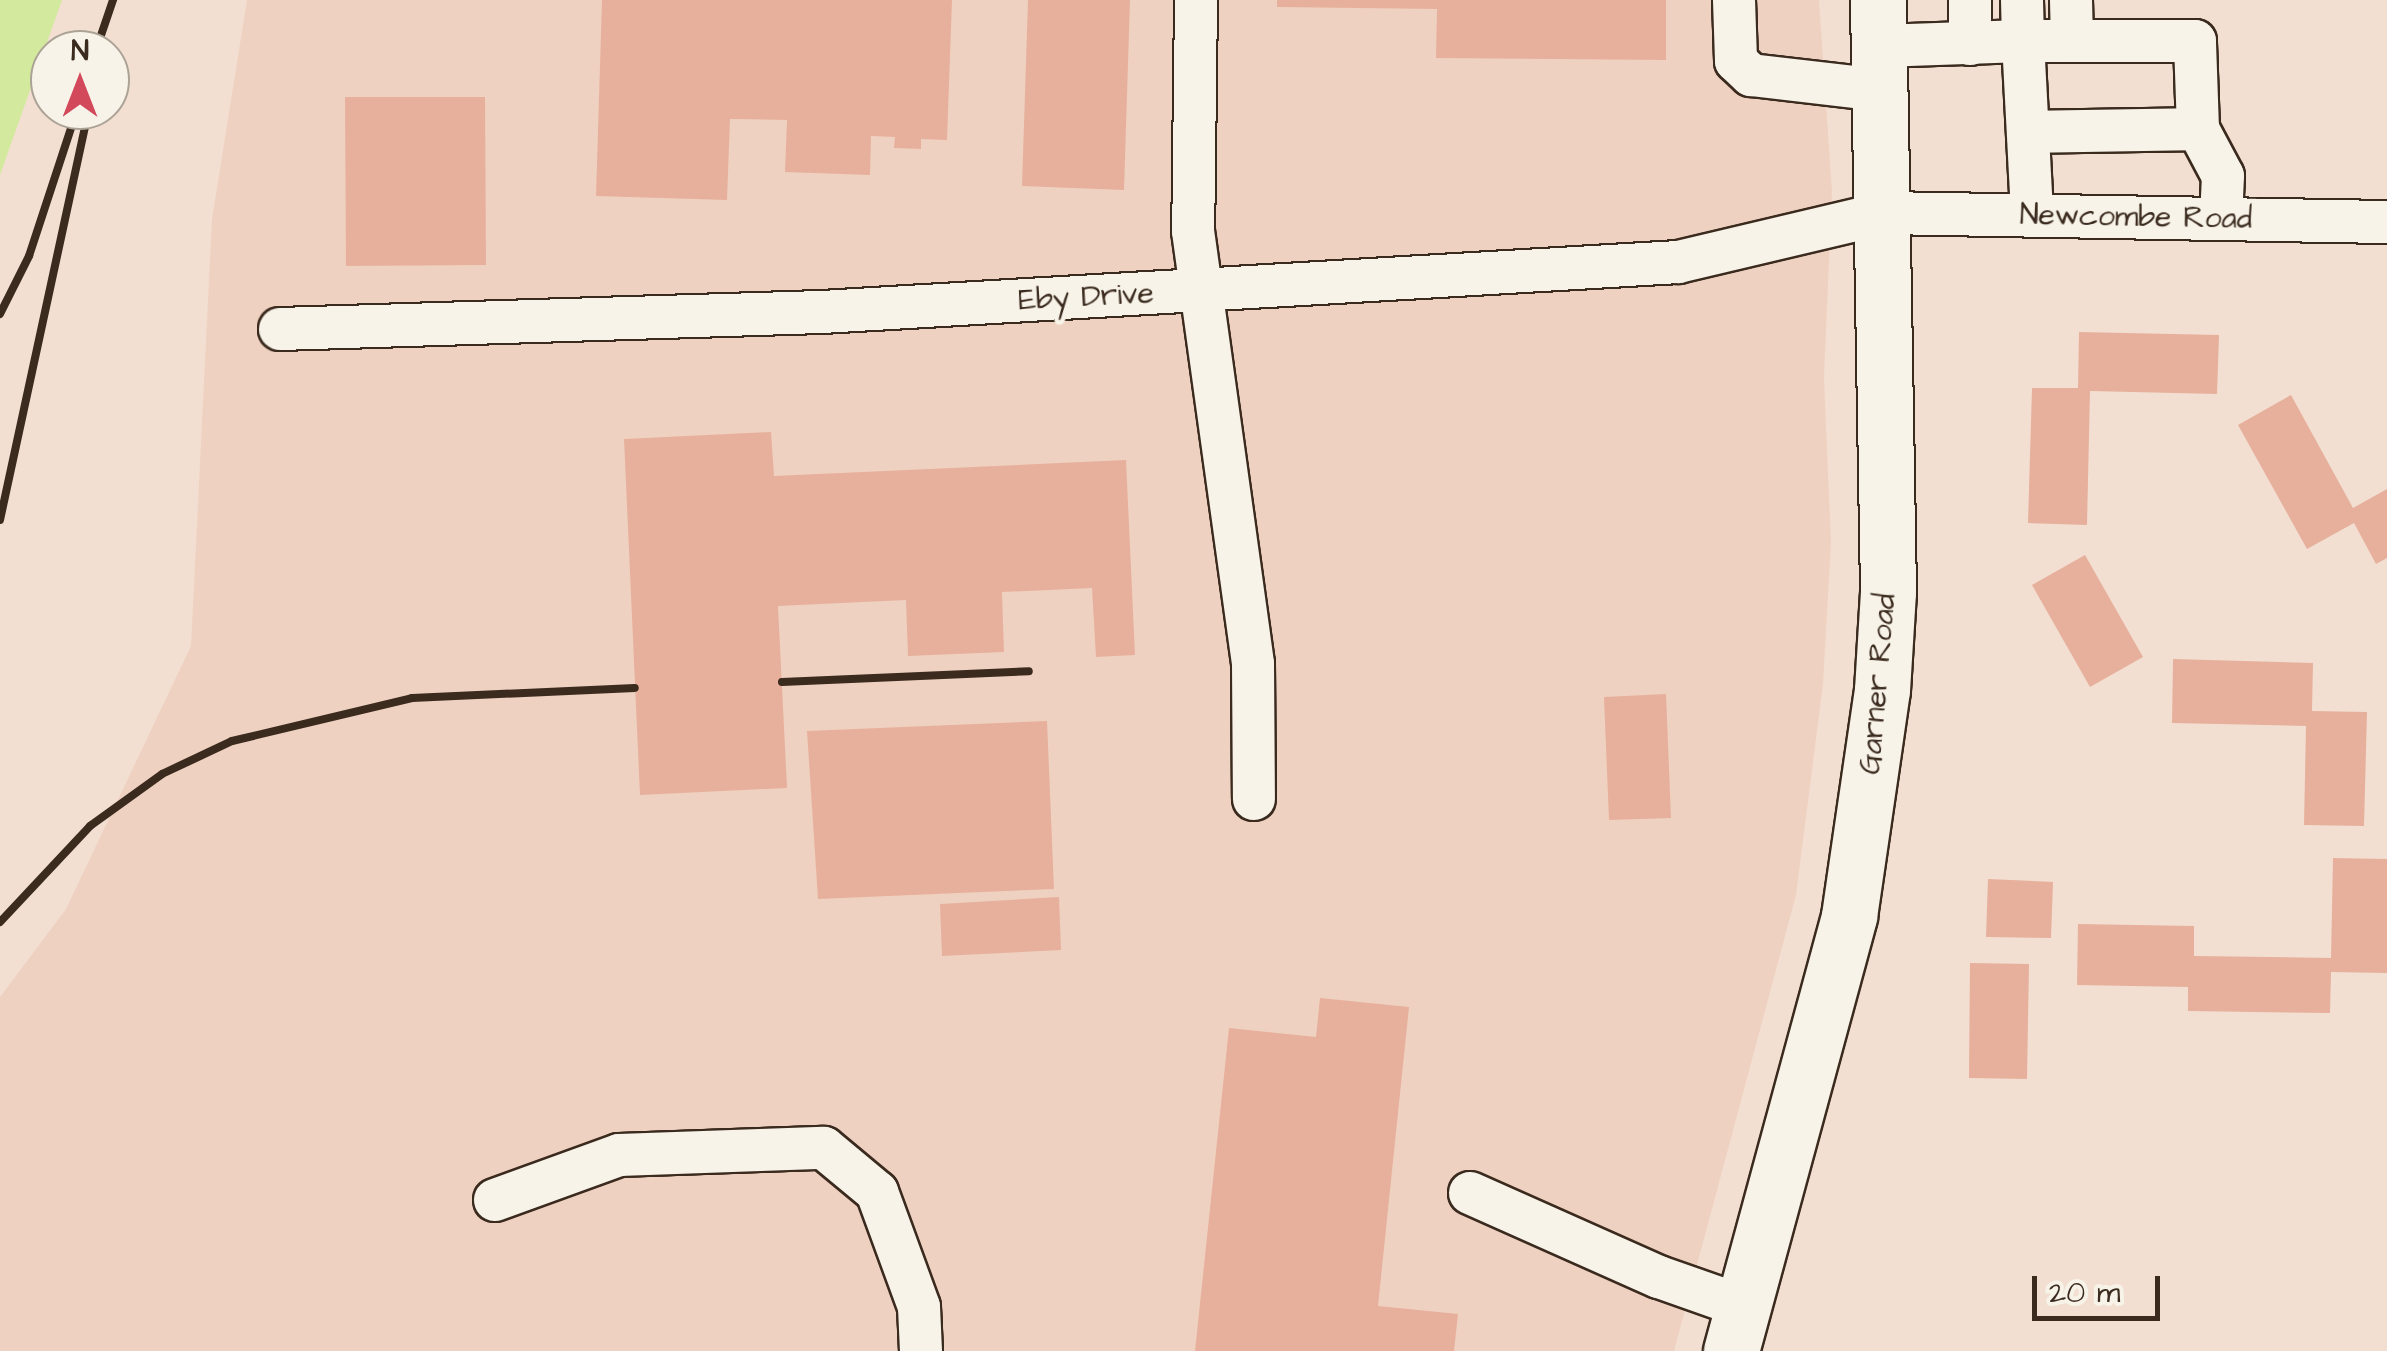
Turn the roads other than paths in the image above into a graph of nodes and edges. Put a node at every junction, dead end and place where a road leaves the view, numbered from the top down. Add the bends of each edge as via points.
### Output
1 (1196, 0) edge
2 (1734, 0) edge
3 (1970, 0) edge
4 (2022, 20) edge
5 (2071, 21) edge
6 (1970, 44) junction
7 (1879, 46) edge
8 (2198, 129) junction
9 (2029, 132) junction
10 (1885, 213) junction
11 (2032, 214) junction
12 (2222, 219) junction
13 (2387, 222) edge
14 (1201, 290) junction
15 (280, 330) dead end
16 (1254, 799) dead end
17 (1470, 1193) dead end
18 (496, 1200) dead end
19 (1738, 1329) edge
20 (921, 1351) edge

1 - 14 street via 1193,231
2 - 7 street via 1736,60 1750,76
3 - 6 street
4 - 5 street
4 - 6 street
4 - 9 street
5 - 8 street via 2195,42
6 - 7 street
7 - 10 main road, Garner Road
8 - 9 street
8 - 12 street via 2222,176
9 - 11 street
10 - 11 street, Newcombe Road
10 - 14 street, Eby Drive via 1678,262
10 - 19 main road, Garner Road via 1888,592 1882,690 1850,916
11 - 12 street, Newcombe Road
12 - 13 street, Newcombe Road
14 - 15 street, Eby Drive via 822,312
14 - 16 street via 1253,664
17 - 19 street via 1658,1278
18 - 20 street via 619,1156 824,1148 876,1192 919,1307

